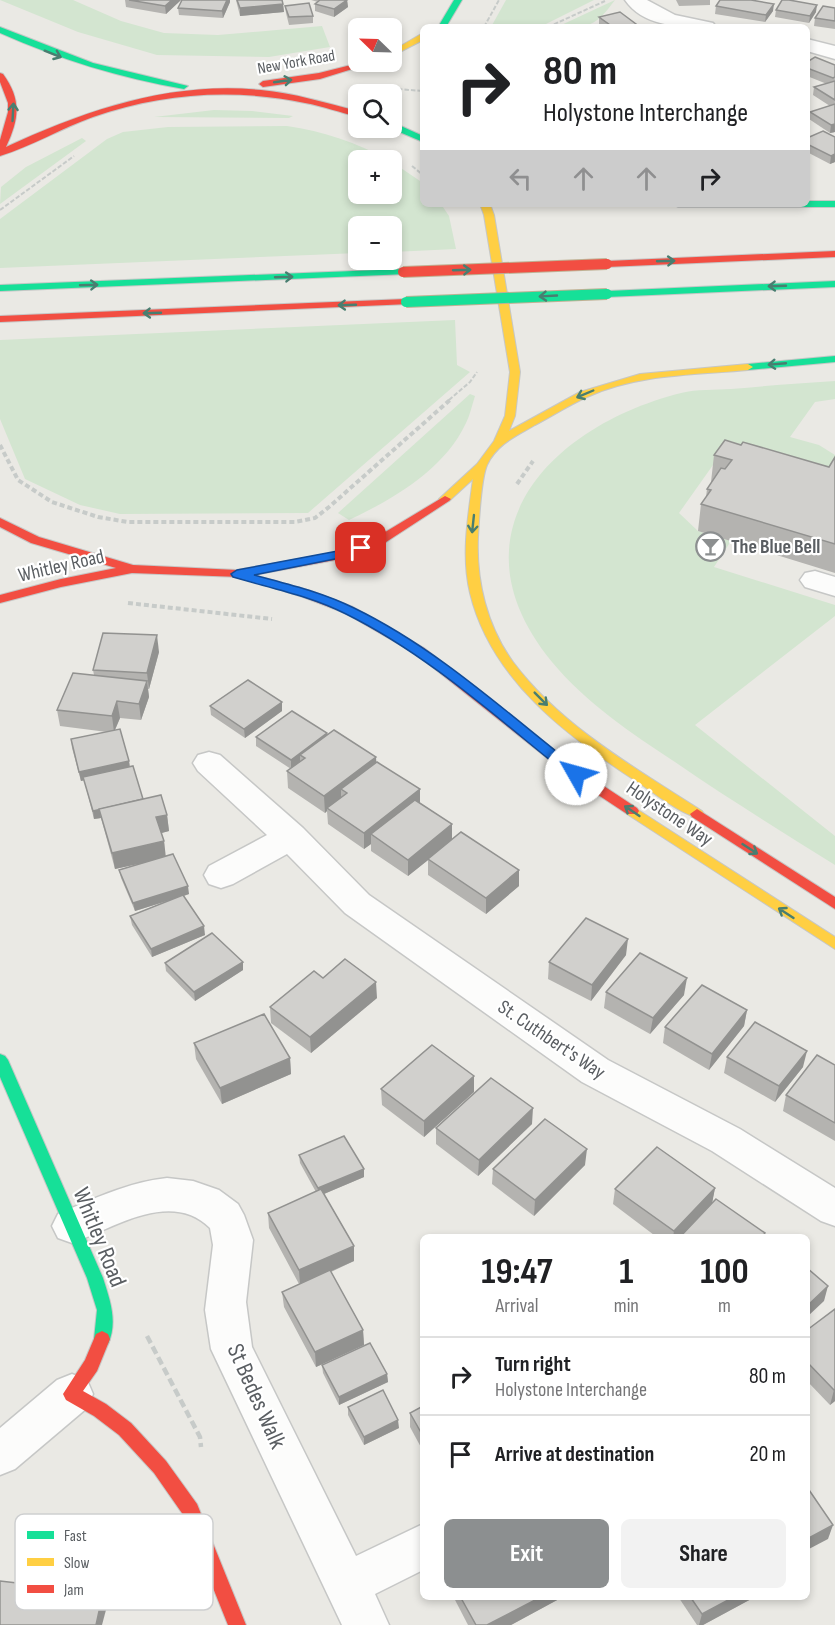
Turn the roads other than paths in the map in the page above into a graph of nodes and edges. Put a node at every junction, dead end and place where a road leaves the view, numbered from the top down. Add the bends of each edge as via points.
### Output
1 (458, 0) edge
2 (635, 0) edge
3 (442, 24) edge
4 (691, 24) edge
5 (0, 30) edge
6 (420, 38) edge
7 (810, 46) edge
8 (402, 48) edge
9 (835, 53) edge
10 (348, 68) edge
11 (0, 76) edge
12 (221, 89) junction
13 (348, 112) edge
14 (402, 130) edge
15 (420, 138) edge
16 (0, 152) edge
17 (810, 204) edge
18 (835, 204) edge
19 (485, 207) edge
20 (835, 254) edge
21 (835, 284) edge
22 (0, 288) edge
23 (0, 319) edge
24 (835, 359) edge
25 (499, 441) junction
26 (481, 466) junction
27 (0, 522) edge
28 (132, 569) junction
29 (237, 574) junction
30 (0, 599) edge
31 (209, 763) dead end
32 (291, 837) junction
33 (221, 875) dead end
34 (835, 904) edge
35 (835, 944) edge
36 (0, 1060) edge
37 (835, 1209) edge
38 (72, 1226) junction
39 (72, 1394) junction
40 (0, 1455) edge
41 (193, 1514) edge
42 (420, 1548) edge
43 (213, 1565) edge
44 (346, 1585) junction
45 (237, 1625) edge
46 (366, 1625) edge

1 - 3 main road
2 - 4 street via 655,15
5 -> 12 main road via 88,67 166,84
6 - 8 main road
7 - 9 street
12 -> 10 main road, New York Road via 320,76
16 -> 11 main road via 15,114 12,95
12 - 13 main road via 282,95
12 - 16 main road via 168,95 101,110
14 - 15 main road
17 - 18 main road
19 - 25 main road via 514,372 510,416
22 -> 20 main road, bridge
21 -> 23 main road, bridge
24 -> 25 main road via 644,376 584,394
25 - 26 main road
26 - 29 main road via 444,500 376,543 346,554
26 -> 34 main road, Holystone Way via 472,530 473,571 480,611 502,655 540,700 597,749
27 - 28 main road via 35,540
28 - 29 main road
28 - 30 main road, Whitley Road
35 -> 29 main road, Holystone Way via 576,774 420,651 349,610
31 - 32 street, St. Cuthbert's Way
32 - 33 street
32 - 37 street, St. Cuthbert's Way via 357,904 595,1071 726,1140
36 - 38 main road, Whitley Road
38 - 39 main road, Whitley Road via 105,1311 104,1335
38 - 44 street, St Bedes Walk via 154,1197 178,1196 202,1200 229,1220 233,1241 225,1320 232,1349
39 - 40 street
39 - 41 main road via 125,1429 160,1467
42 - 44 street
43 - 45 main road
44 - 46 street, St Bedes Walk

